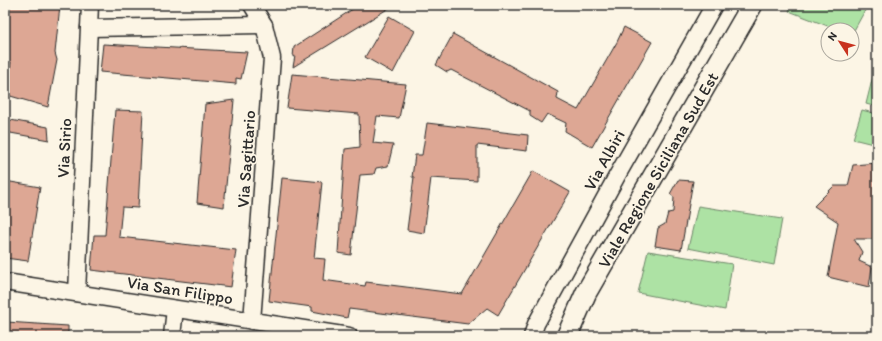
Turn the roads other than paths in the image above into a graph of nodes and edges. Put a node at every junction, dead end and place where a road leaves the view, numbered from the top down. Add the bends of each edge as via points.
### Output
1 (90, 5) edge
2 (252, 5) edge
3 (714, 5) edge
4 (752, 5) edge
5 (264, 25) junction
6 (89, 28) junction
7 (5, 282) edge
8 (77, 293) junction
9 (175, 309) junction
10 (252, 321) junction
11 (172, 336) edge
12 (349, 336) edge
13 (532, 336) edge
14 (566, 336) edge

1 - 6 street, Via Sirio
2 - 5 street, Via Sagittario
3 - 13 street, Via Albiri via 618,174 536,324
4 - 14 street, Viale Regione Siciliana Sud Est via 586,294
5 - 6 street
5 - 10 street, Via Sagittario via 272,58
6 - 8 street, Via Sirio
7 - 8 street, Via San Filippo
8 - 9 street, Via San Filippo
9 - 10 street, Via San Filippo
9 - 11 street
10 - 12 street, Via San Filippo

